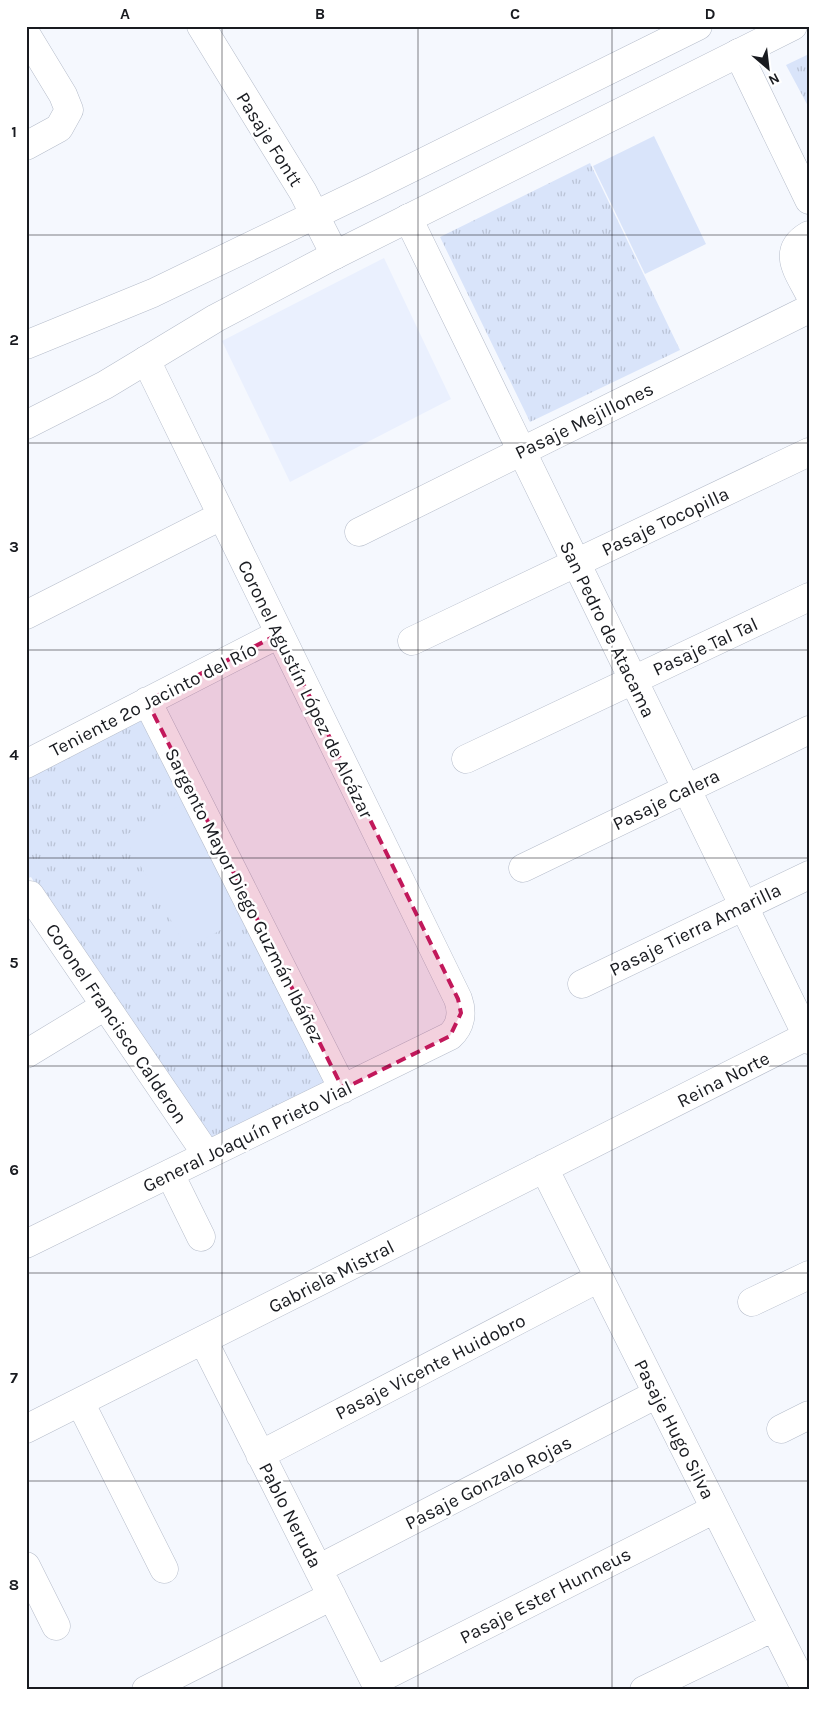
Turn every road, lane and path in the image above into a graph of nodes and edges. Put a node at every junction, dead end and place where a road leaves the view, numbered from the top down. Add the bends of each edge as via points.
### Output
1 (201, 26) edge
2 (698, 26) edge
3 (793, 26) edge
4 (26, 34) edge
5 (738, 53) junction
6 (26, 146) edge
7 (809, 200) edge
8 (315, 215) junction
9 (408, 218) junction
10 (809, 235) edge
11 (335, 255) junction
12 (809, 292) edge
13 (809, 309) edge
14 (26, 345) edge
15 (146, 360) junction
16 (26, 425) edge
17 (521, 451) junction
18 (809, 452) edge
19 (221, 516) junction
20 (359, 532) dead end
21 (576, 563) junction
22 (809, 597) edge
23 (26, 614) edge
24 (279, 634) junction
25 (412, 641) dead end
26 (633, 680) junction
27 (147, 701) junction
28 (809, 730) edge
29 (466, 759) dead end
30 (26, 764) edge
31 (686, 789) junction
32 (523, 868) dead end
33 (809, 875) edge
34 (26, 897) edge
35 (744, 906) junction
36 (582, 984) dead end
37 (105, 1006) junction
38 (460, 1019) joint
39 (808, 1037) edge
40 (26, 1054) edge
41 (343, 1089) junction
42 (636, 1122) joint
43 (207, 1155) junction
44 (544, 1168) junction
45 (170, 1174) junction
46 (201, 1237) dead end
47 (26, 1244) edge
48 (809, 1275) edge
49 (599, 1278) junction
50 (752, 1302) dead end
51 (202, 1340) junction
52 (657, 1394) junction
53 (80, 1402) junction
54 (809, 1416) edge
55 (26, 1429) edge
56 (781, 1429) dead end
57 (260, 1454) junction
58 (715, 1509) junction
59 (26, 1566) edge
60 (318, 1569) junction
61 (164, 1570) dead end
62 (332, 1596) junction
63 (56, 1626) dead end
64 (774, 1627) junction
65 (377, 1685) edge
66 (146, 1690) edge
67 (644, 1690) edge
68 (806, 1690) edge

1 - 8 street, Pasaje Fontt
2 - 8 street
3 - 5 street
4 - 6 street via 69,110 60,128
5 - 7 street
5 - 9 street
8 - 11 street, Pasaje Fontt
8 - 14 street via 153,293
9 - 11 street
9 - 17 street, San Pedro de Atacama
10 - 12 street via 796,245 793,258
11 - 15 street via 216,318
13 - 17 street, Pasaje Mejillones
15 - 16 street
15 - 19 street, Coronel Agustín López de Alcázar
17 - 20 street, Pasaje Mejillones
17 - 21 street, San Pedro de Atacama
18 - 21 street, Pasaje Tocopilla
19 - 23 street
19 - 24 street, Coronel Agustín López de Alcázar
21 - 25 street, Pasaje Tocopilla
21 - 26 street, San Pedro de Atacama
22 - 26 street, Pasaje Tal Tal
24 - 27 street, Teniente 2º Jacinto del Río
24 - 38 street, Coronel Agustín López de Alcázar via 458,999
26 - 29 street, Pasaje Tal Tal
26 - 31 street, San Pedro de Atacama
27 - 30 street, Teniente 2º Jacinto del Río
27 - 41 street, Sargento Mayor Diego Guzmán Ibáñez
28 - 31 street, Pasaje Calera
31 - 32 street, Pasaje Calera
31 - 35 street, San Pedro de Atacama
33 - 35 street, Pasaje Tierra Amarilla
34 - 37 street, Coronel Francisco Calderon via 30,894
35 - 36 street, Pasaje Tierra Amarilla
35 - 39 street, San Pedro de Atacama
37 - 40 street
37 - 43 street, Coronel Francisco Calderon
38 - 41 street, General Joaquín Prieto Vial via 450,1036
39 - 42 street, Reina Norte
41 - 43 street, General Joaquín Prieto Vial
42 - 44 street, Gabriela Mistral
43 - 45 street, General Joaquín Prieto Vial
44 - 49 street, Pasaje Hugo Silva
44 - 51 street, Gabriela Mistral
45 - 46 street
45 - 47 street, General Joaquín Prieto Vial
48 - 50 street
49 - 52 street, Pasaje Hugo Silva
49 - 57 street, Pasaje Vicente Huidobro
51 - 53 street, Gabriela Mistral
51 - 57 street, Pablo Neruda
52 - 58 street, Pasaje Hugo Silva
52 - 60 street, Pasaje Gonzalo Rojas
53 - 55 street, Gabriela Mistral
53 - 61 street
54 - 56 street
57 - 60 street, Pablo Neruda
58 - 64 street, Pasaje Hugo Silva
58 - 65 street, Pasaje Ester Hunneus
59 - 63 street
60 - 62 street, Pablo Neruda
62 - 65 street, Pablo Neruda
62 - 66 street
64 - 67 street
64 - 68 street, Pasaje Hugo Silva

